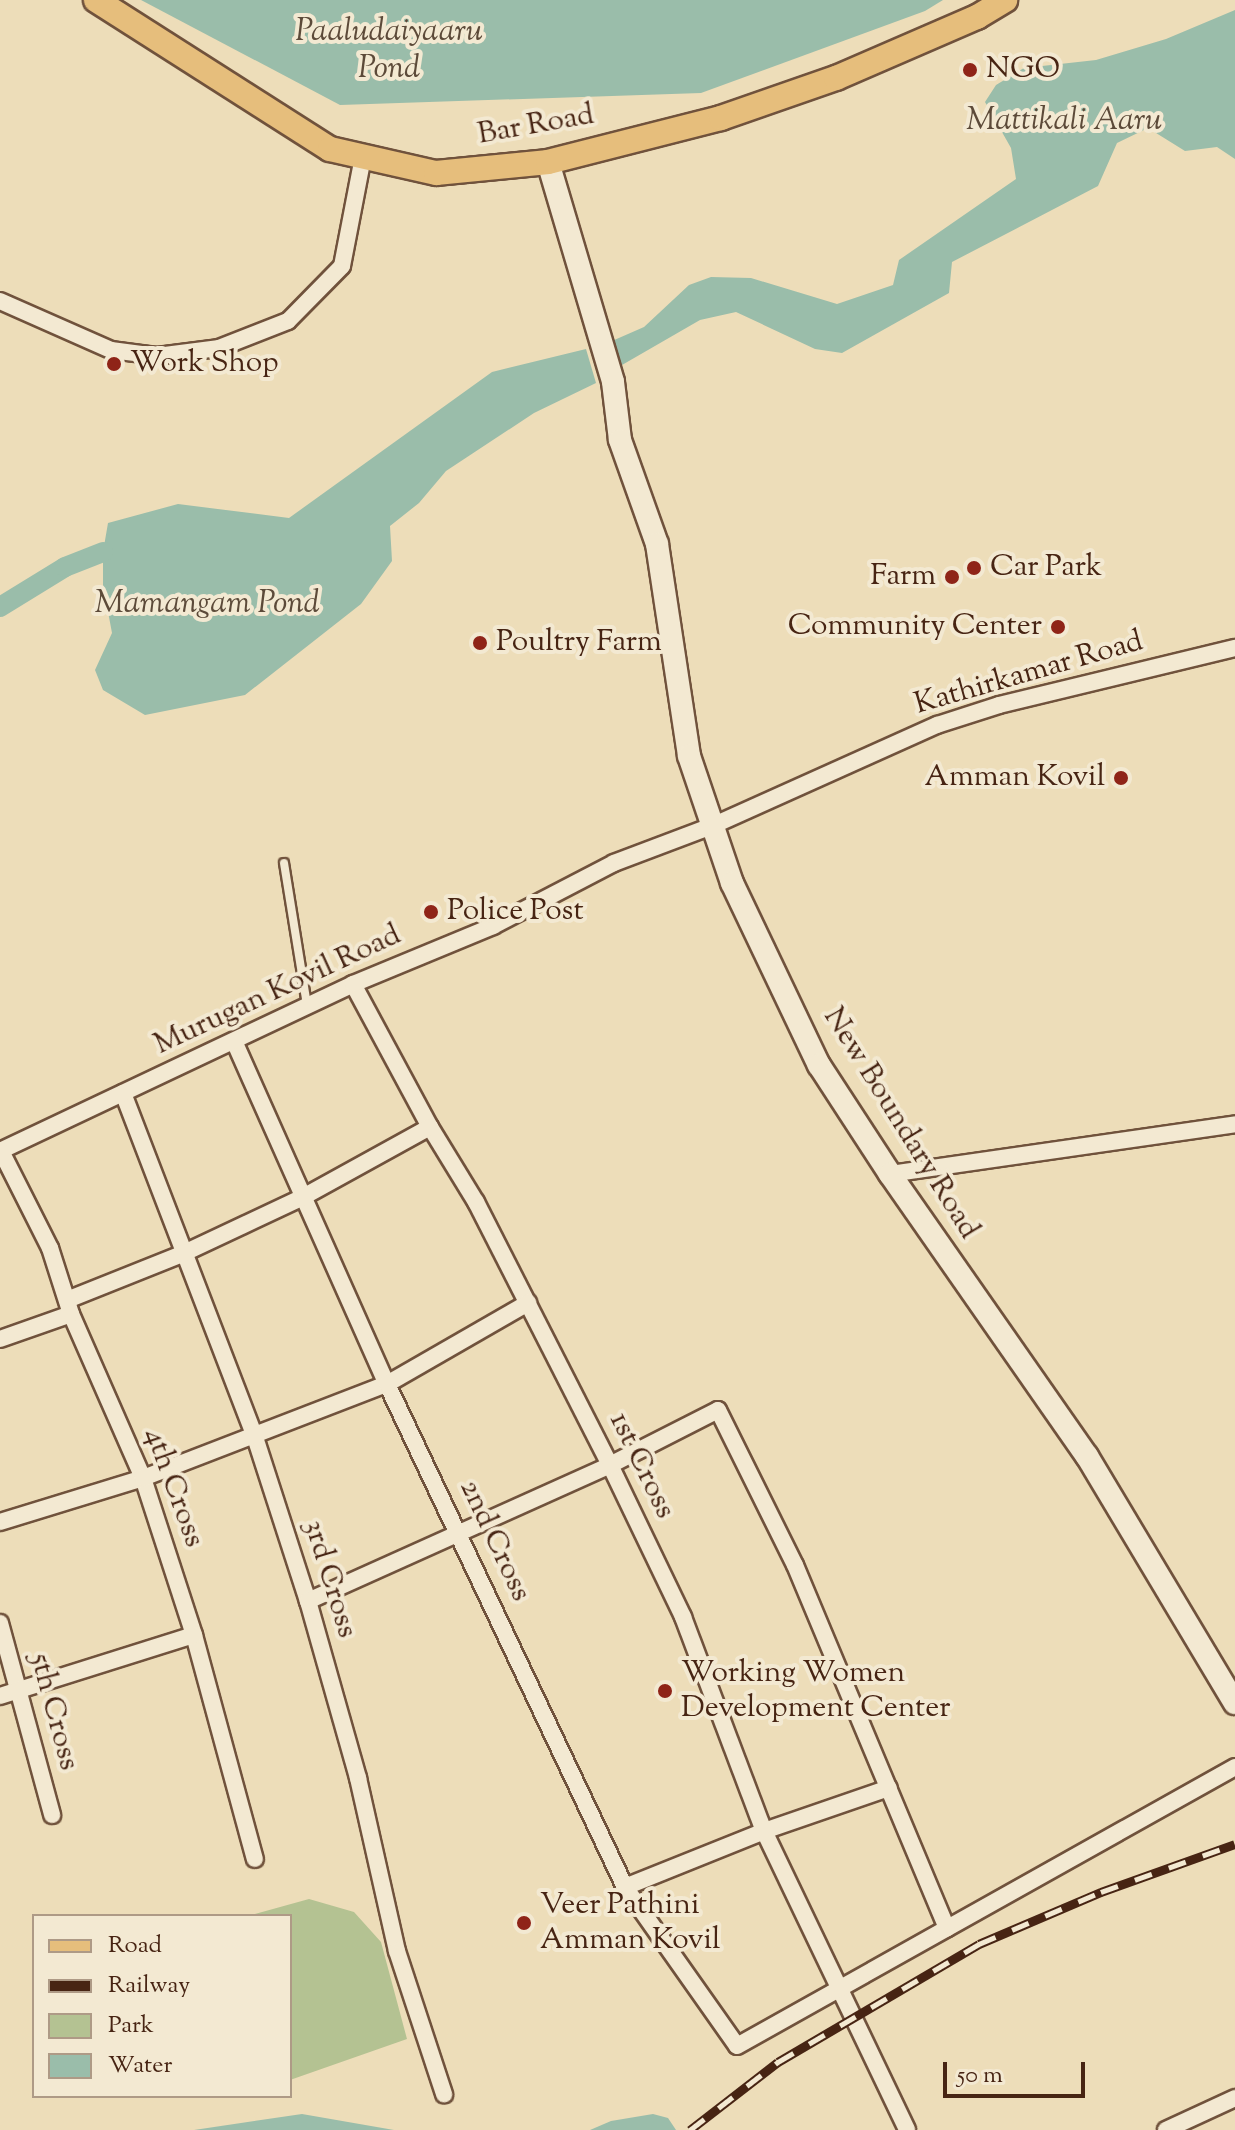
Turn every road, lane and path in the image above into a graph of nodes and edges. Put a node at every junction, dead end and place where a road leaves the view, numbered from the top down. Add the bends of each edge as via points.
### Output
1 (96, 0) edge
2 (1005, 0) edge
3 (363, 157) junction
4 (548, 162) junction
5 (0, 301) edge
6 (1234, 653) edge
7 (712, 826) junction
8 (284, 863) dead end
9 (353, 984) junction
10 (307, 1006) junction
11 (234, 1041) junction
12 (123, 1093) junction
13 (1235, 1124) edge
14 (430, 1127) junction
15 (0, 1151) edge
16 (890, 1174) junction
17 (303, 1197) junction
18 (182, 1254) junction
19 (528, 1303) junction
20 (69, 1307) junction
21 (0, 1339) edge
22 (387, 1384) junction
23 (254, 1434) junction
24 (610, 1465) junction
25 (143, 1478) junction
26 (0, 1522) edge
27 (460, 1532) junction
28 (308, 1601) junction
29 (0, 1623) edge
30 (194, 1635) junction
31 (19, 1691) junction
32 (0, 1696) edge
33 (1235, 1703) edge
34 (1235, 1767) edge
35 (889, 1788) junction
36 (52, 1815) dead end
37 (764, 1831) junction
38 (255, 1859) dead end
39 (625, 1887) junction
40 (947, 1929) junction
41 (842, 1990) junction
42 (444, 2094) dead end
43 (1235, 2098) edge
44 (907, 2130) edge
45 (1166, 2130) edge

1 - 3 main road, Bar Road via 330,149
2 - 4 main road, Bar Road via 977,17 807,88 721,118
3 - 4 main road, Bar Road via 436,173
3 - 5 street via 342,266 288,321 274,327 219,348 157,356 111,350
4 - 7 street, New Boundary Road via 613,382 620,440 657,544 689,756
6 - 7 street, Kathirkamar Road via 999,705 937,725
7 - 9 street, Murugan Kovil Road via 614,863 493,926
7 - 16 street, New Boundary Road via 732,883 819,1065
8 - 10 lane
9 - 10 street, Murugan Kovil Road
9 - 14 street, 1st Cross
10 - 11 street, Murugan Kovil Road
11 - 12 street, Murugan Kovil Road
11 - 17 street, 2nd Cross
12 - 15 street, Murugan Kovil Road
12 - 18 street, 3rd Cross
13 - 16 street
14 - 17 street
14 - 19 street, 1st Cross
15 - 20 street, 4th Cross via 50,1248
16 - 33 street, New Boundary Road via 1087,1456
17 - 18 street
17 - 22 street, 2nd Cross
18 - 20 street
18 - 23 street, 3rd Cross
19 - 22 street
19 - 24 street, 1st Cross
20 - 21 street
20 - 25 street, 4th Cross
22 - 23 street
22 - 27 street, 2nd Cross
23 - 25 street
23 - 28 street, 3rd Cross
24 - 27 street
24 - 35 street via 718,1410 795,1565
24 - 37 street, 1st Cross via 683,1617
25 - 26 street
25 - 30 street, 4th Cross
27 - 28 street
27 - 39 street, 2nd Cross
28 - 42 street, 3rd Cross via 358,1778 397,1951
29 - 31 street, 5th Cross
30 - 31 street
30 - 38 street, 4th Cross
31 - 32 street
31 - 36 street, 5th Cross
34 - 40 street
35 - 37 street
35 - 40 street
37 - 39 street
37 - 41 street, 1st Cross
39 - 41 street, 2nd Cross via 737,2046
40 - 41 street
41 - 44 street, 1st Cross
43 - 45 street

